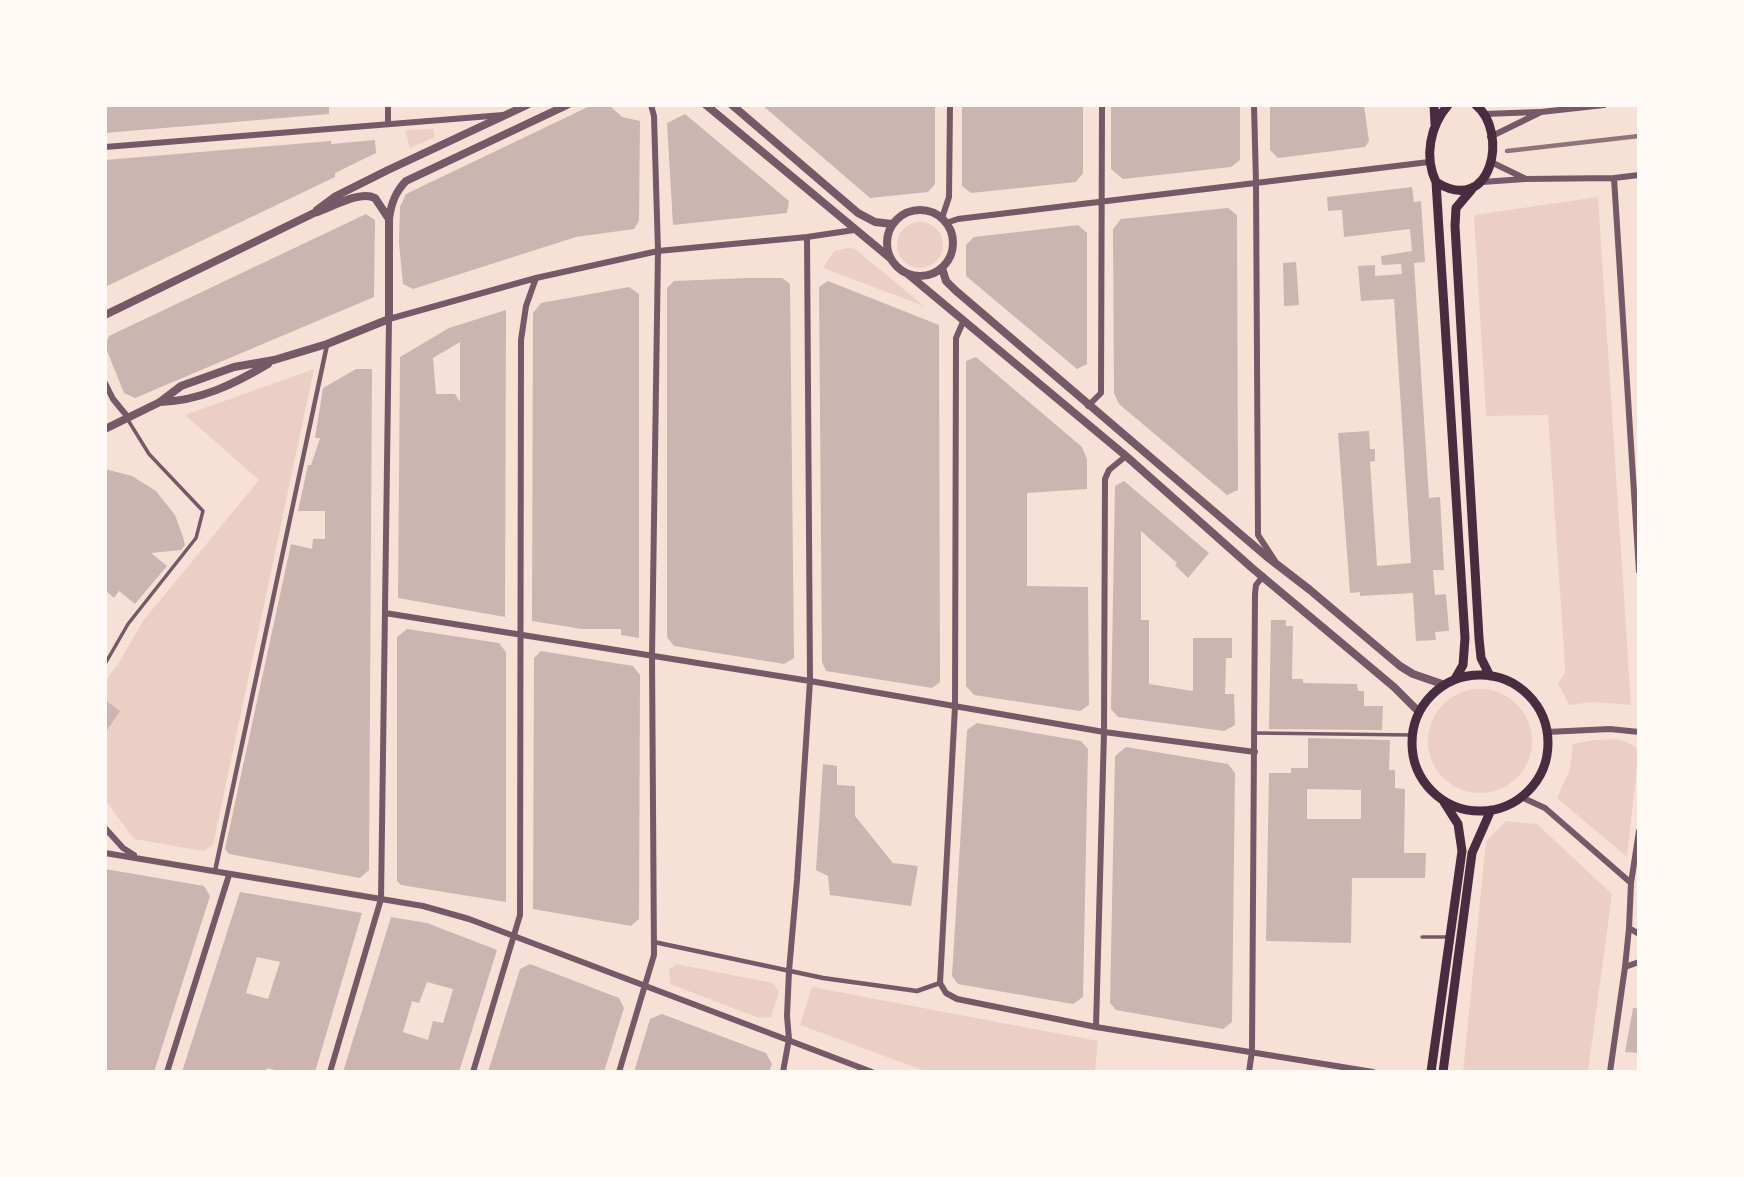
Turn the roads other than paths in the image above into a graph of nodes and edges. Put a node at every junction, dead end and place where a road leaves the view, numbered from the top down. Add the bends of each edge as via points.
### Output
1 (388, 105) edge
2 (527, 105) edge
3 (567, 105) edge
4 (650, 105) edge
5 (706, 105) edge
6 (732, 105) edge
7 (950, 105) edge
8 (1102, 105) edge
9 (1254, 105) edge
10 (1434, 105) edge
11 (1448, 105) edge
12 (1476, 105) edge
13 (1604, 105) edge
14 (1541, 112) junction
15 (1484, 114) junction
16 (505, 115) junction
17 (388, 124) junction
18 (1435, 127) junction
19 (1490, 137) junction
20 (105, 147) edge
21 (1429, 162) junction
22 (1491, 162) junction
23 (1639, 175) edge
24 (1614, 178) junction
25 (1526, 179) junction
26 (1256, 182) junction
27 (1437, 182) junction
28 (1482, 183) junction
29 (1472, 189) junction
30 (1103, 202) junction
31 (314, 213) junction
32 (389, 219) junction
33 (944, 220) junction
34 (892, 224) junction
35 (854, 230) junction
36 (807, 237) junction
37 (658, 251) junction
38 (890, 258) junction
39 (943, 268) junction
40 (909, 275) junction
41 (536, 278) junction
42 (105, 315) edge
43 (389, 319) junction
44 (963, 322) junction
45 (327, 344) junction
46 (274, 360) junction
47 (105, 383) edge
48 (160, 402) junction
49 (1088, 406) junction
50 (127, 416) junction
51 (105, 429) edge
52 (1635, 449) edge
53 (1126, 456) junction
54 (1278, 566) junction
55 (1639, 571) edge
56 (1263, 576) junction
57 (385, 613) junction
58 (519, 634) junction
59 (652, 656) junction
60 (105, 664) edge
61 (1490, 676) junction
62 (1455, 680) junction
63 (810, 681) junction
64 (1445, 685) junction
65 (955, 708) junction
66 (1419, 712) junction
67 (1104, 732) junction
68 (1546, 732) junction
69 (1639, 732) edge
70 (1256, 733) junction
71 (1412, 735) junction
72 (1255, 752) junction
73 (1521, 797) junction
74 (1443, 800) junction
75 (1491, 810) junction
76 (105, 828) edge
77 (1639, 831) edge
78 (105, 853) edge
79 (138, 858) junction
80 (215, 872) junction
81 (229, 875) junction
82 (1631, 883) junction
83 (381, 899) junction
84 (1629, 928) junction
85 (1639, 934) edge
86 (515, 936) junction
87 (1422, 937) dead end
88 (1448, 937) junction
89 (654, 942) junction
90 (1639, 962) edge
91 (1625, 967) junction
92 (789, 971) junction
93 (940, 983) junction
94 (645, 986) junction
95 (1096, 1027) junction
96 (789, 1040) junction
97 (1252, 1051) junction
98 (167, 1072) edge
99 (330, 1072) edge
100 (473, 1072) edge
101 (619, 1072) edge
102 (783, 1072) edge
103 (872, 1072) edge
104 (1249, 1072) edge
105 (1373, 1072) edge
106 (1431, 1072) edge
107 (1443, 1072) edge
108 (1610, 1072) edge

1 - 17 street
2 - 16 street
3 - 32 street via 405,181 391,204
4 - 37 street
5 - 35 street
6 - 34 street via 858,213 874,222
7 - 33 street via 949,197
8 - 30 street
9 - 26 street
10 - 18 main road
11 - 18 main road
12 - 15 main road
13 - 14 street
14 - 15 street
14 - 19 street
15 - 19 main road
16 - 17 street
16 - 31 street via 336,196
17 - 20 street
18 - 21 main road
19 - 22 main road
21 - 26 street
21 - 27 main road
22 - 25 street
22 - 28 main road
23 - 24 street
24 - 25 street
24 - 52 street
25 - 28 street
26 - 30 street
26 - 54 street via 1258,535
27 - 29 main road via 1454,190
27 - 62 main road via 1465,638 1463,665
28 - 29 main road
29 - 61 main road via 1457,208 1455,226 1479,638 1481,658
30 - 33 street
30 - 49 street via 1101,393
31 - 32 street via 362,195 374,198
31 - 42 street
32 - 43 street
33 - 34 street via 915,210
33 - 39 street via 953,241
34 - 38 street via 887,235
35 - 36 street
35 - 38 street
36 - 37 street
36 - 63 street
37 - 41 street
37 - 59 street
38 - 40 street
39 - 40 street via 926,276
39 - 49 street via 946,281 955,290
40 - 44 street
41 - 43 street
41 - 58 street via 521,340
43 - 45 street
43 - 57 street
44 - 53 street
44 - 65 street via 956,338
45 - 46 street
45 - 80 street
46 - 48 street via 234,367 181,386
46 - 48 street via 236,383 183,401
47 - 50 street
48 - 50 street
49 - 54 street
50 - 51 street
50 - 60 lane via 149,454 203,511 196,538 128,624
52 - 55 street
53 - 56 street
53 - 67 street via 1105,478
54 - 64 street via 1400,666
56 - 66 street
56 - 70 street via 1255,594
57 - 58 street
57 - 83 street
58 - 59 street
58 - 86 street via 520,915
59 - 63 street
59 - 89 street
61 - 62 main road
61 - 68 main road via 1510,682 1527,695 1540,712
62 - 64 main road
63 - 65 street
63 - 92 street
64 - 66 main road
65 - 67 street
65 - 93 street
66 - 71 main road
67 - 72 street
67 - 95 street
68 - 69 street
68 - 73 main road via 1543,768
70 - 71 lane
70 - 72 street
71 - 74 main road via 1420,775
72 - 97 street
73 - 75 main road
73 - 82 street via 1545,808
74 - 75 main road via 1466,809
74 - 88 main road via 1458,824 1462,851
75 - 107 main road via 1472,852
76 - 79 street
77 - 82 street
78 - 79 street
79 - 80 street
80 - 81 street
81 - 83 street
81 - 98 street
82 - 84 street
83 - 86 street via 445,912
83 - 99 street
84 - 85 street
84 - 91 street
86 - 94 street
86 - 100 street
87 - 88 lane
88 - 106 main road
89 - 92 street
89 - 94 street
90 - 91 street
91 - 108 street
92 - 93 street via 917,991
92 - 96 street
93 - 95 street via 957,999
94 - 96 street
94 - 101 street
95 - 97 street
96 - 102 street
96 - 103 street
97 - 104 street
97 - 105 street

